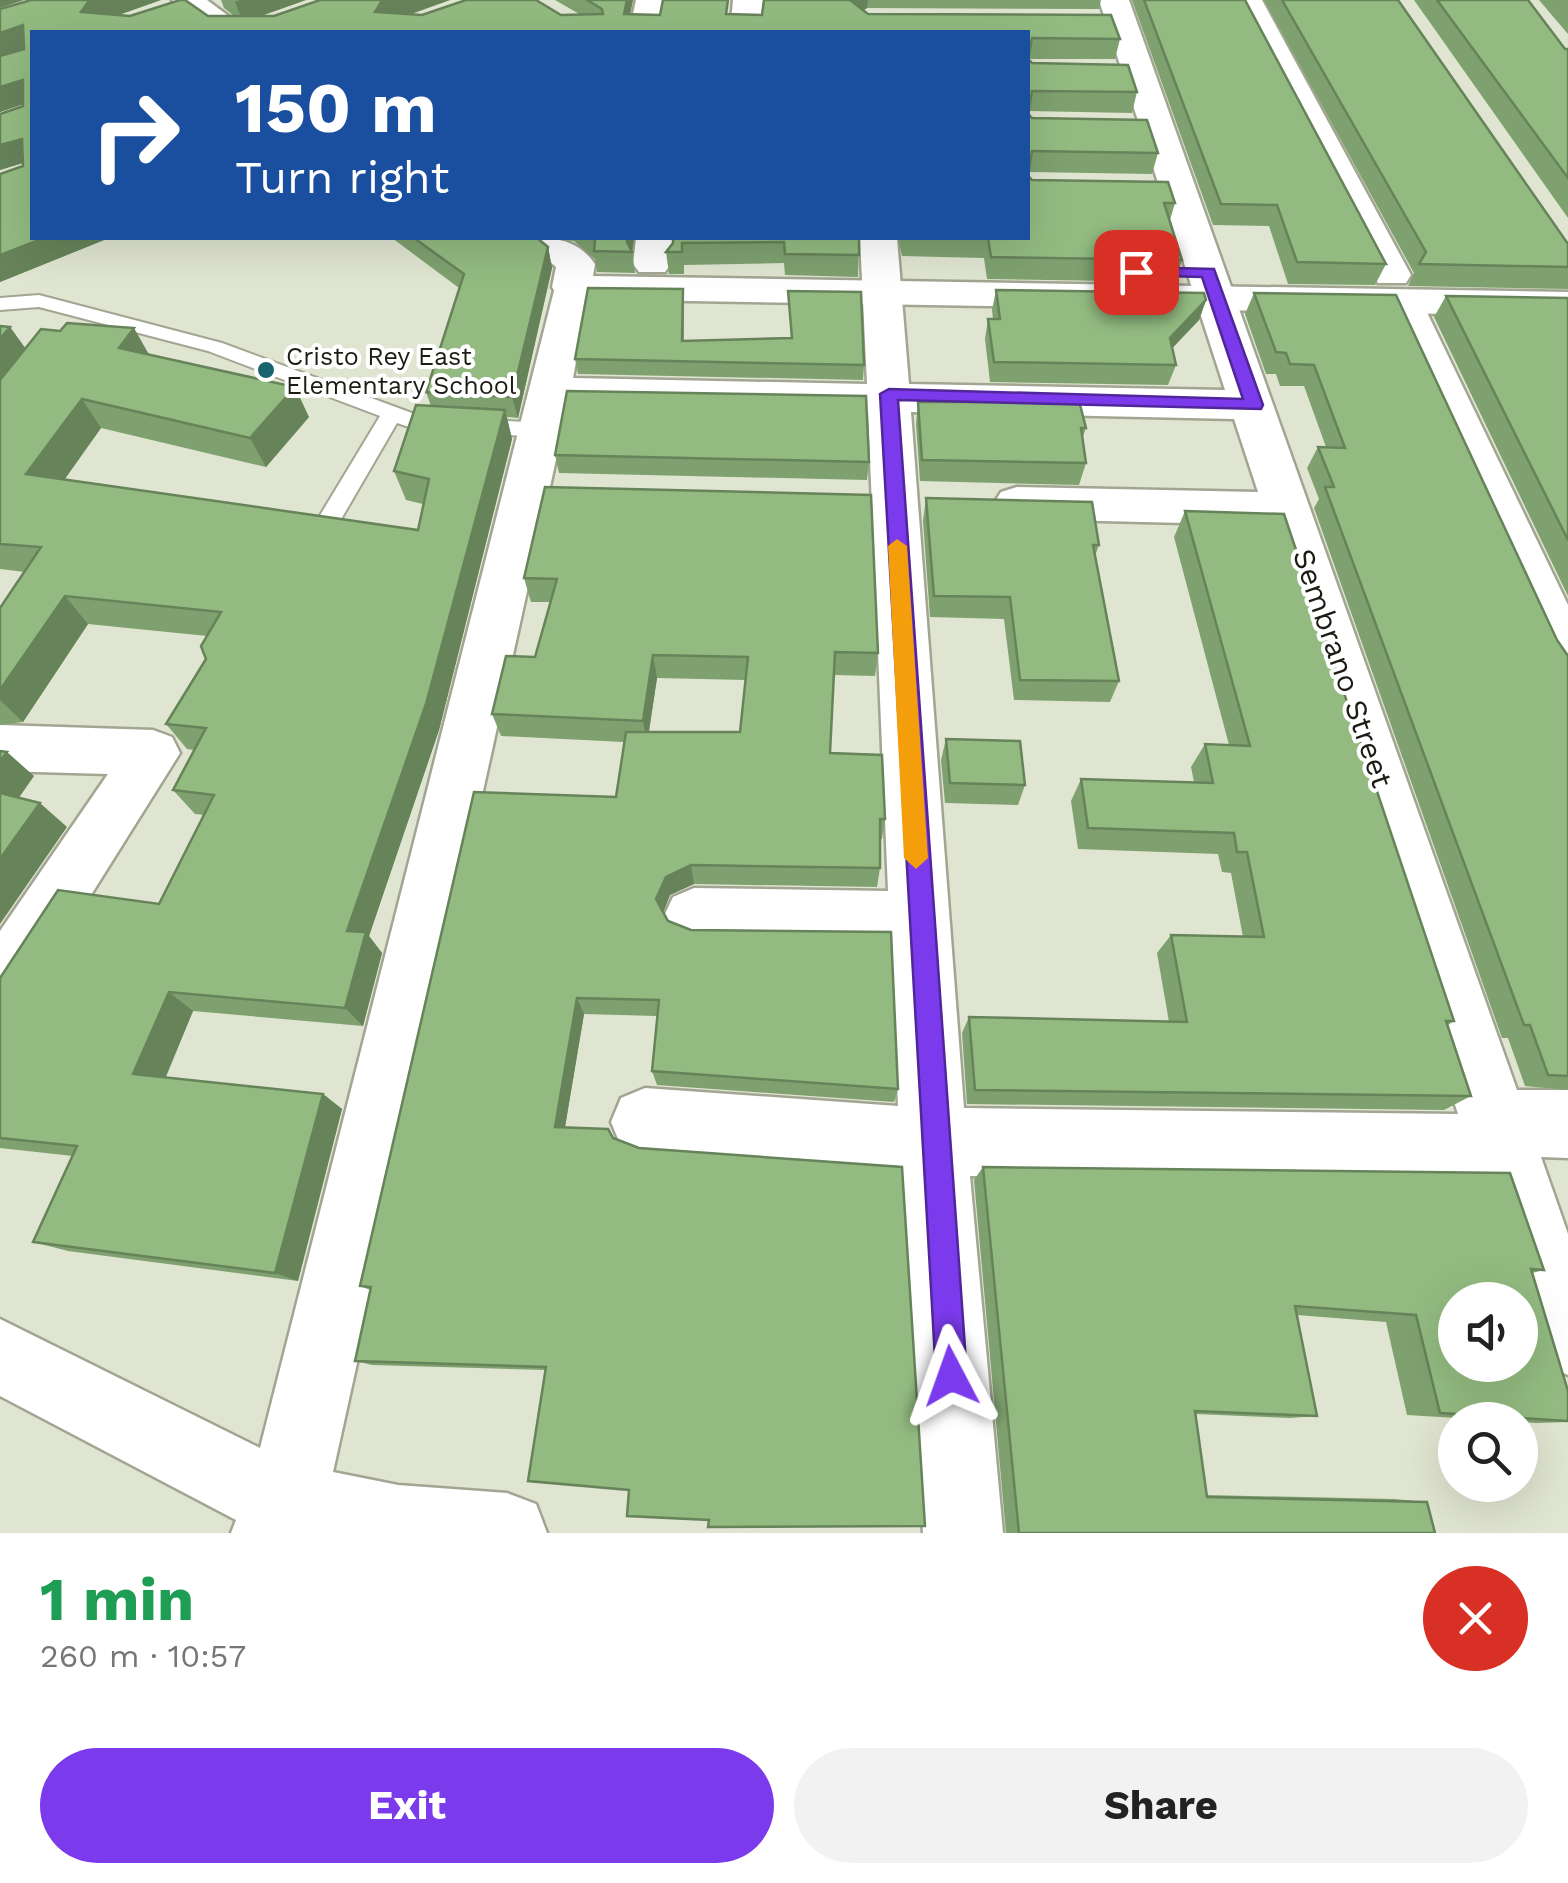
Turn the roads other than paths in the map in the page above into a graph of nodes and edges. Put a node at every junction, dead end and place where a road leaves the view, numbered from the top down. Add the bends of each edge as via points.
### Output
1 (652, 0) edge
2 (748, 0) edge
3 (1247, 0) edge
4 (197, 2) edge
5 (1106, 14) edge
6 (161, 16) edge
7 (232, 30) edge
8 (644, 30) edge
9 (745, 30) edge
10 (653, 251) edge
11 (563, 263) edge
12 (881, 266) edge
13 (1568, 278) edge
14 (1213, 286) junction
15 (1397, 288) junction
16 (0, 304) edge
17 (1568, 304) edge
18 (889, 394) junction
19 (1254, 405) junction
20 (547, 410) junction
21 (392, 414) junction
22 (915, 501) junction
23 (1289, 509) junction
24 (325, 526) edge
25 (1568, 658) edge
26 (0, 748) edge
27 (694, 916) dead end
28 (920, 920) junction
29 (0, 984) edge
30 (644, 1122) dead end
31 (1568, 1124) edge
32 (1500, 1136) junction
33 (933, 1142) junction
34 (1568, 1338) edge
35 (0, 1356) edge
36 (278, 1518) edge
37 (507, 1533) edge
38 (963, 1533) edge

1 - 8 street
2 - 9 street
3 - 15 street
4 - 6 street
4 - 7 street
5 - 14 street, Sembrano Street via 1160,189
10 - 11 street
10 - 12 street
11 - 12 street
11 - 20 street
12 - 14 street
12 - 18 street
13 - 15 street
14 - 15 street
14 - 19 street, Sembrano Street
15 - 17 street
15 - 25 street
16 - 21 lane via 39,300 75,320 216,347
18 - 19 street
18 - 20 street
18 - 22 street
19 - 23 street, Sembrano Street
20 - 21 lane via 441,427
20 - 36 street via 548,493
21 - 24 lane
22 - 23 street
22 - 28 street
23 - 32 street, Sembrano Street
26 - 29 street via 166,733
27 - 28 street
28 - 33 street
30 - 33 street
31 - 32 street
32 - 33 street
32 - 34 street, Sembrano Street
33 - 38 street
35 - 36 street
36 - 37 street

